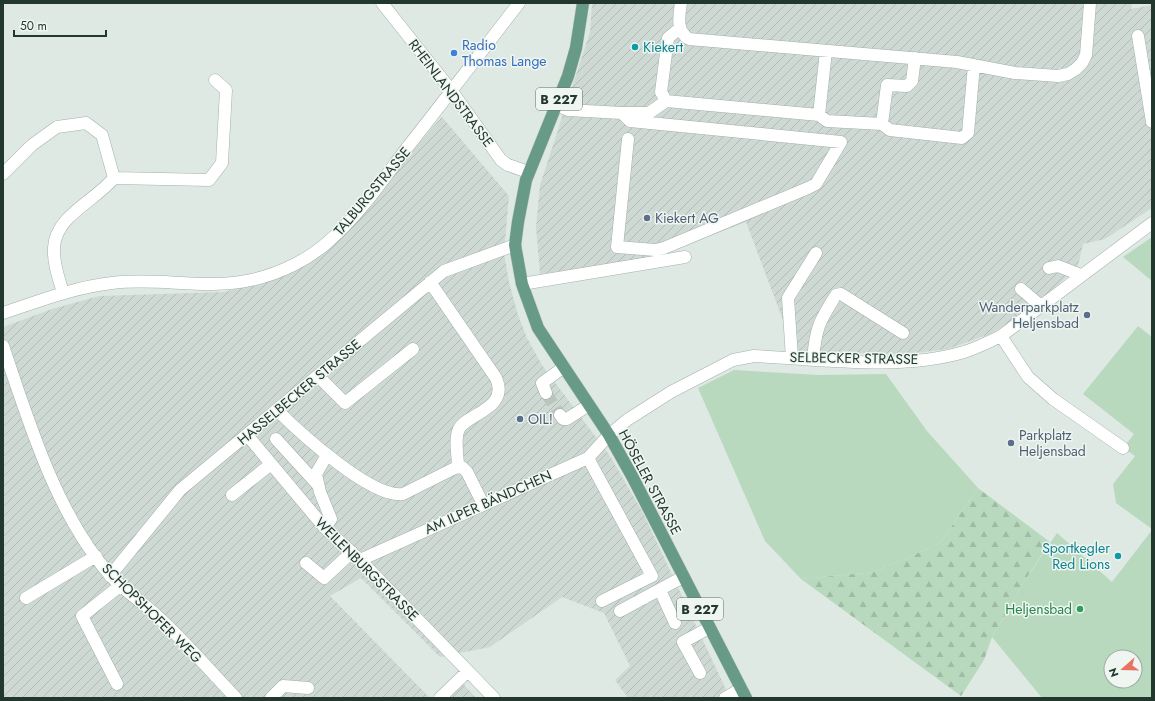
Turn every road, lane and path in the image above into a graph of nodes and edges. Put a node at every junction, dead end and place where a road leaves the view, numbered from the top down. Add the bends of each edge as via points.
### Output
1 (382, 3) edge
2 (519, 3) edge
3 (583, 3) edge
4 (681, 3) edge
5 (1090, 3) edge
6 (680, 28) junction
7 (1138, 36) dead end
8 (826, 51) junction
9 (915, 58) junction
10 (974, 65) junction
11 (215, 80) dead end
12 (451, 90) junction
13 (666, 101) junction
14 (557, 105) junction
15 (622, 112) junction
16 (819, 115) junction
17 (1152, 122) edge
18 (882, 124) junction
19 (628, 139) dead end
20 (528, 172) junction
21 (3, 174) edge
22 (114, 178) junction
23 (1152, 223) edge
24 (515, 245) junction
25 (816, 253) dead end
26 (685, 257) dead end
27 (1049, 268) dead end
28 (1081, 275) junction
29 (430, 282) junction
30 (522, 284) junction
31 (1021, 289) dead end
32 (63, 293) junction
33 (1041, 306) junction
34 (3, 313) edge
35 (903, 333) dead end
36 (1001, 336) junction
37 (3, 346) edge
38 (413, 350) dead end
39 (792, 358) junction
40 (813, 359) junction
41 (564, 367) junction
42 (318, 376) junction
43 (546, 393) dead end
44 (589, 405) junction
45 (277, 410) junction
46 (560, 414) dead end
47 (247, 434) junction
48 (609, 435) junction
49 (276, 440) dead end
50 (1123, 448) dead end
51 (327, 455) junction
52 (588, 458) junction
53 (271, 464) junction
54 (458, 467) junction
55 (318, 485) junction
56 (232, 495) dead end
57 (483, 504) junction
58 (325, 528) junction
59 (96, 556) junction
60 (356, 556) junction
61 (306, 563) dead end
62 (110, 576) junction
63 (683, 577) junction
64 (121, 585) junction
65 (660, 590) junction
66 (26, 598) dead end
67 (602, 601) dead end
68 (620, 611) dead end
69 (675, 622) dead end
70 (709, 628) junction
71 (468, 671) junction
72 (700, 673) dead end
73 (117, 684) dead end
74 (308, 688) dead end
75 (743, 693) edge
76 (236, 698) edge
77 (271, 698) edge
78 (440, 698) edge
79 (494, 698) edge
80 (725, 698) edge

1 - 12 street, RHEINLANDSTRASSE
2 - 12 street, TALBURGSTRASSE via 484,57
3 - 14 main road, HÖSELER STRASSE / B 227 via 576,48
4 - 6 street
5 - 10 street via 1086,55 1082,63 1068,74 1058,76 1015,73
6 - 8 street via 683,35 690,39
6 - 13 street via 668,38 661,92
7 - 17 street
8 - 9 street
8 - 16 street
9 - 10 street
9 - 18 street via 912,81 907,86 887,85
10 - 18 street via 968,133 962,138 890,130
11 - 22 street via 226,90 222,163 209,180
12 - 20 street, RHEINLANDSTRASSE via 501,160
12 - 32 street, TALBURGSTRASSE via 379,185 344,226 329,242 298,262 274,273 236,283 113,283
13 - 15 street via 649,113
13 - 16 street
14 - 15 street via 568,110
14 - 20 main road, HÖSELER STRASSE / B 227
15 - 19 street via 630,121 841,142 816,184 655,250 617,247
16 - 18 street via 827,120
20 - 24 main road, HÖSELER STRASSE / B 227
21 - 22 street via 32,145 57,127 86,124 102,135
22 - 32 street via 105,190 64,221 57,232 54,248
23 - 28 street, SELBECKER STRASSE
24 - 29 street, HASSELBECKER STRASSE via 444,271
24 - 30 main road, HÖSELER STRASSE / B 227
25 - 39 street via 788,298
26 - 30 street
27 - 28 street via 1058,266
28 - 33 street, SELBECKER STRASSE
29 - 42 street, HASSELBECKER STRASSE
29 - 54 street via 496,378 498,387 497,396 490,406 458,430
30 - 41 main road, HÖSELER STRASSE / B 227 via 538,328
31 - 33 street
32 - 34 street, TALBURGSTRASSE
33 - 36 street, SELBECKER STRASSE
35 - 40 street via 841,294 836,295 819,322 815,334
36 - 40 street, SELBECKER STRASSE via 965,352 935,358 899,362
36 - 50 street via 1028,377
37 - 59 street, SCHOPSHOFER WEG via 60,500
38 - 42 street via 345,403
39 - 40 street, SELBECKER STRASSE
39 - 48 street, SELBECKER STRASSE via 754,356 733,360 670,392
41 - 43 street via 542,383
41 - 44 main road, HÖSELER STRASSE / B 227
42 - 45 street, HASSELBECKER STRASSE
44 - 46 street via 567,419 563,419
44 - 48 main road, HÖSELER STRASSE / B 227
45 - 47 street, HASSELBECKER STRASSE
45 - 51 street
47 - 53 street, WEILENBURGSTRASSE
47 - 62 street, HASSELBECKER STRASSE via 180,490
48 - 52 street, AM ILPER BÄNDCHEN
48 - 63 main road, HÖSELER STRASSE / B 227
49 - 55 street
51 - 54 street via 386,492 398,495
51 - 55 street via 316,471
52 - 57 street, AM ILPER BÄNDCHEN
52 - 67 street via 652,576
53 - 56 street
53 - 58 street, WEILENBURGSTRASSE
54 - 57 street via 467,472
55 - 58 street via 331,520
57 - 60 street, AM ILPER BÄNDCHEN
58 - 60 street, WEILENBURGSTRASSE
59 - 62 street, SCHOPSHOFER WEG
59 - 66 street
60 - 61 street, AM ILPER BÄNDCHEN via 324,578
60 - 71 street, WEILENBURGSTRASSE
62 - 64 street, SCHOPSHOFER WEG
63 - 65 street
63 - 70 main road, HÖSELER STRASSE / B 227
64 - 73 street via 82,616
64 - 76 street, SCHOPSHOFER WEG via 157,615
65 - 68 street
65 - 69 street
70 - 72 street via 683,642
70 - 75 main road, HÖSELER STRASSE / B 227
71 - 78 street
71 - 79 street, WEILENBURGSTRASSE
74 - 77 street via 283,686
75 - 80 street

